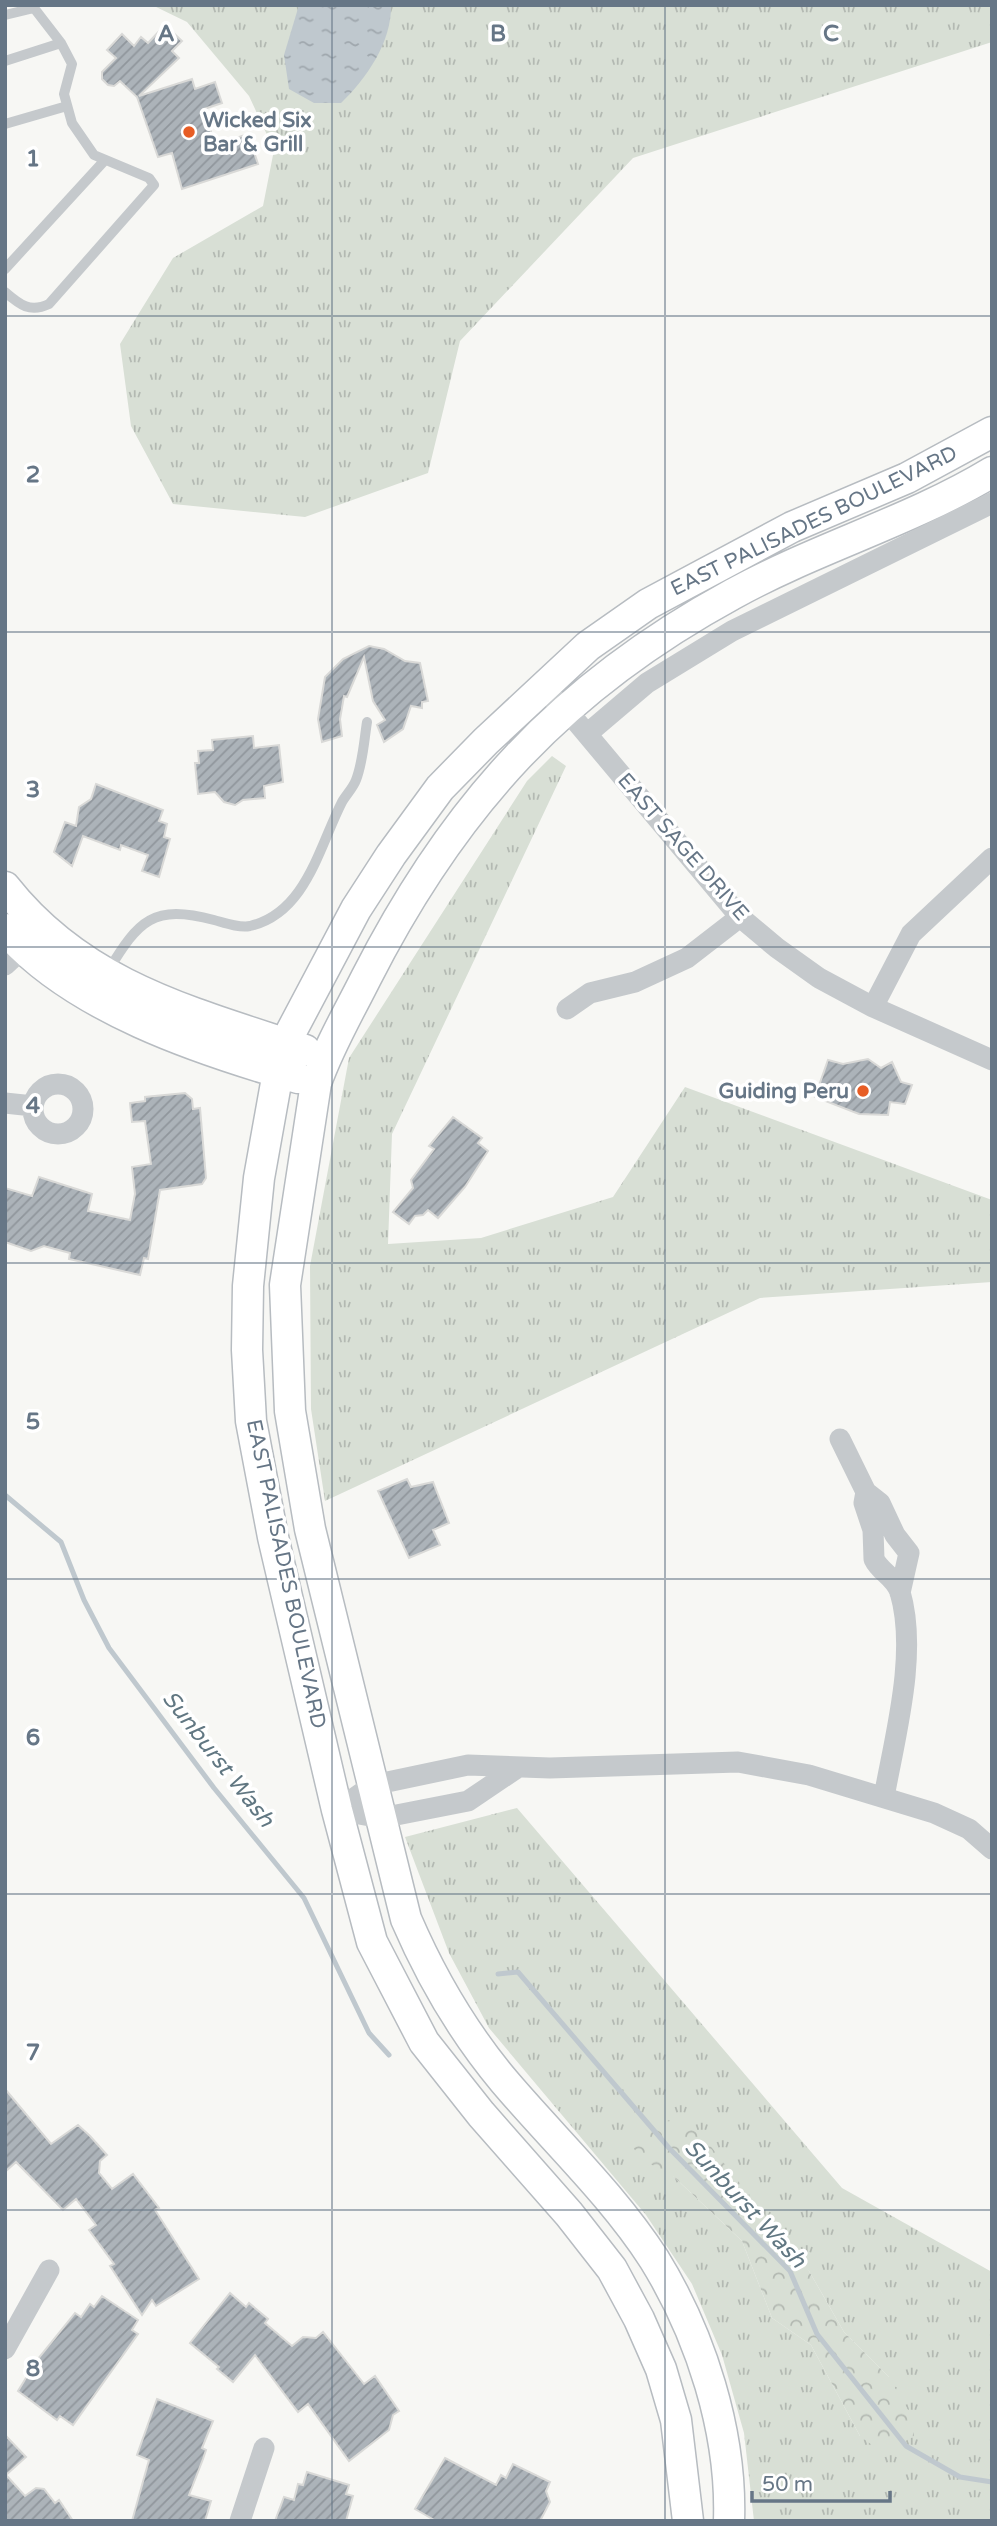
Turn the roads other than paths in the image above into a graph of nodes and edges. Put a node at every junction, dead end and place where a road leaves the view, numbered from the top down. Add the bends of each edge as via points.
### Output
1 (5, 15) edge
2 (61, 43) junction
3 (5, 61) edge
4 (67, 106) junction
5 (5, 124) edge
6 (105, 159) junction
7 (5, 270) edge
8 (5, 292) edge
9 (992, 432) edge
10 (992, 472) edge
11 (992, 503) edge
12 (541, 689) junction
13 (565, 708) junction
14 (367, 722) dead end
15 (587, 734) junction
16 (992, 858) edge
17 (740, 917) junction
18 (15, 926) edge
19 (106, 974) junction
20 (873, 1007) junction
21 (567, 1009) dead end
22 (287, 1044) junction
23 (992, 1060) edge
24 (321, 1070) junction
25 (278, 1072) junction
26 (5, 1103) edge
27 (33, 1106) dead end
28 (840, 1439) dead end
29 (866, 1492) junction
30 (900, 1593) junction
31 (517, 1768) junction
32 (373, 1784) junction
33 (884, 1797) junction
34 (337, 1810) junction
35 (381, 1818) junction
36 (992, 1849) edge
37 (49, 2270) dead end
38 (5, 2349) edge
39 (264, 2448) dead end
40 (240, 2521) edge
41 (688, 2521) edge
42 (729, 2521) edge

1 - 2 lane via 34,8
2 - 3 lane
2 - 4 lane via 72,64 64,94
4 - 5 lane
4 - 6 lane via 72,124 94,155
6 - 7 lane
6 - 8 lane via 155,185 49,304 37,310 21,306
9 - 12 street, EAST PALISADES BOULEVARD via 907,478 792,527 648,604 598,639
10 - 13 street, EAST PALISADES BOULEVARD via 734,593 673,628
11 - 15 street via 732,631 647,683
12 - 13 street, EAST SAGE DRIVE
12 - 22 street, EAST PALISADES BOULEVARD via 440,788 391,855 356,909
13 - 15 street, EAST SAGE DRIVE
13 - 24 street, EAST PALISADES BOULEVARD via 518,753 426,872 395,922
14 - 19 lane via 356,782 297,896 272,919 247,927 170,912 152,918 126,941
15 - 17 street, EAST SAGE DRIVE
16 - 20 street via 911,934
17 - 20 street, EAST SAGE DRIVE via 819,978
17 - 21 street via 687,958 635,982 590,993
18 - 19 street
18 - 25 street via 74,987 110,1010
19 - 22 street via 201,1017
20 - 23 street, EAST SAGE DRIVE
22 - 24 street
22 - 25 street, EAST PALISADES BOULEVARD
24 - 25 street
24 - 32 street, EAST PALISADES BOULEVARD via 285,1285 290,1411 310,1529
25 - 34 street, EAST PALISADES BOULEVARD via 259,1178 248,1286 251,1421 273,1537
26 - 27 street
28 - 29 street
29 - 30 street via 874,1559
29 - 30 street via 880,1503 909,1553
30 - 33 street via 906,1636 901,1704
31 - 32 street via 468,1765
31 - 33 street via 738,1762 809,1775
31 - 35 street via 468,1801
32 - 34 street
32 - 35 street, EAST PALISADES BOULEVARD
33 - 36 street via 970,1829
34 - 35 street
34 - 41 street, EAST PALISADES BOULEVARD via 372,1941 424,2042 578,2225 612,2269 639,2319 676,2420
35 - 42 street, EAST PALISADES BOULEVARD via 406,1919 459,2020 504,2081 613,2204 654,2260 690,2332 715,2403 726,2464
37 - 38 street
39 - 40 street

